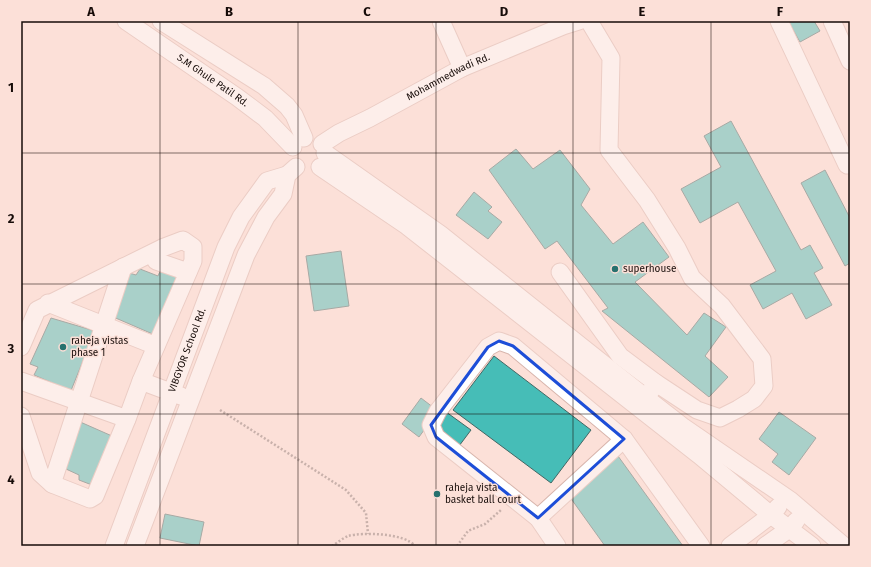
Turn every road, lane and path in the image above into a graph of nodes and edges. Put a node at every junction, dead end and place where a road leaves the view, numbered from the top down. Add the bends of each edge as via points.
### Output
1 (126, 21) edge
2 (161, 21) edge
3 (441, 21) edge
4 (579, 21) edge
5 (588, 21) edge
6 (779, 21) edge
7 (832, 21) edge
8 (850, 61) edge
9 (462, 68) junction
10 (298, 142) junction
11 (323, 155) junction
12 (847, 165) dead end
13 (292, 171) junction
14 (156, 261) dead end
15 (123, 267) junction
16 (188, 272) junction
17 (560, 272) dead end
18 (48, 303) junction
19 (104, 326) junction
20 (156, 346) junction
21 (21, 347) edge
22 (21, 381) edge
23 (141, 381) junction
24 (656, 383) junction
25 (171, 393) junction
26 (646, 398) junction
27 (191, 400) junction
28 (80, 402) junction
29 (220, 410) dead end
30 (21, 416) edge
31 (127, 419) junction
32 (624, 438) junction
33 (703, 449) junction
34 (52, 484) junction
35 (787, 498) junction
36 (500, 510) dead end
37 (805, 513) junction
38 (770, 515) junction
39 (538, 518) junction
40 (789, 529) junction
41 (368, 534) junction
42 (114, 546) edge
43 (135, 546) edge
44 (332, 546) edge
45 (414, 546) edge
46 (457, 546) edge
47 (557, 546) edge
48 (701, 546) edge
49 (730, 546) edge
50 (765, 546) edge
51 (812, 546) edge
52 (844, 546) edge

1 - 10 street, S.M Ghule Patil Rd.
2 - 10 street via 264,86 287,106 294,116
3 - 9 street
4 - 9 street, Mohammedwadi Rd.
5 - 24 street via 611,58 609,150 647,200 692,278 722,306 762,359 764,386 754,398 720,418 697,410
6 - 12 street
7 - 8 street
9 - 11 street, Mohammedwadi Rd. via 339,133
10 - 11 street via 311,138 317,140
10 - 13 street via 291,154
11 - 13 street via 316,170
11 - 26 street via 440,234
11 - 33 street via 407,226
13 - 25 street, VIBGYOR School Rd. via 267,181 241,217 226,247
13 - 27 street via 283,194 266,217 246,255
14 - 16 street
15 - 16 street via 183,240 193,247 193,261
15 - 18 street
15 - 19 street
16 - 20 street
17 - 24 street via 620,356
18 - 19 street
18 - 21 street via 37,310
19 - 20 street
19 - 28 street
20 - 23 street
22 - 28 street
23 - 25 street
23 - 31 street
24 - 26 street
25 - 27 street
25 - 42 street, VIBGYOR School Rd.
26 - 33 street
27 - 43 street
28 - 31 street
28 - 34 street
29 - 41 path via 346,490 366,513
30 - 34 street via 40,473
31 - 34 street via 95,496 90,499
32 - 39 street
32 - 39 street via 513,346 499,341 488,348 438,411 431,425 436,437
32 - 48 street
33 - 35 street
33 - 38 street
35 - 37 street
35 - 38 street
36 - 46 path via 484,524 468,531
37 - 40 street
37 - 52 street
38 - 40 street
38 - 49 street
39 - 47 street
40 - 50 street
40 - 51 street
41 - 44 path via 348,536
41 - 45 path via 395,536

